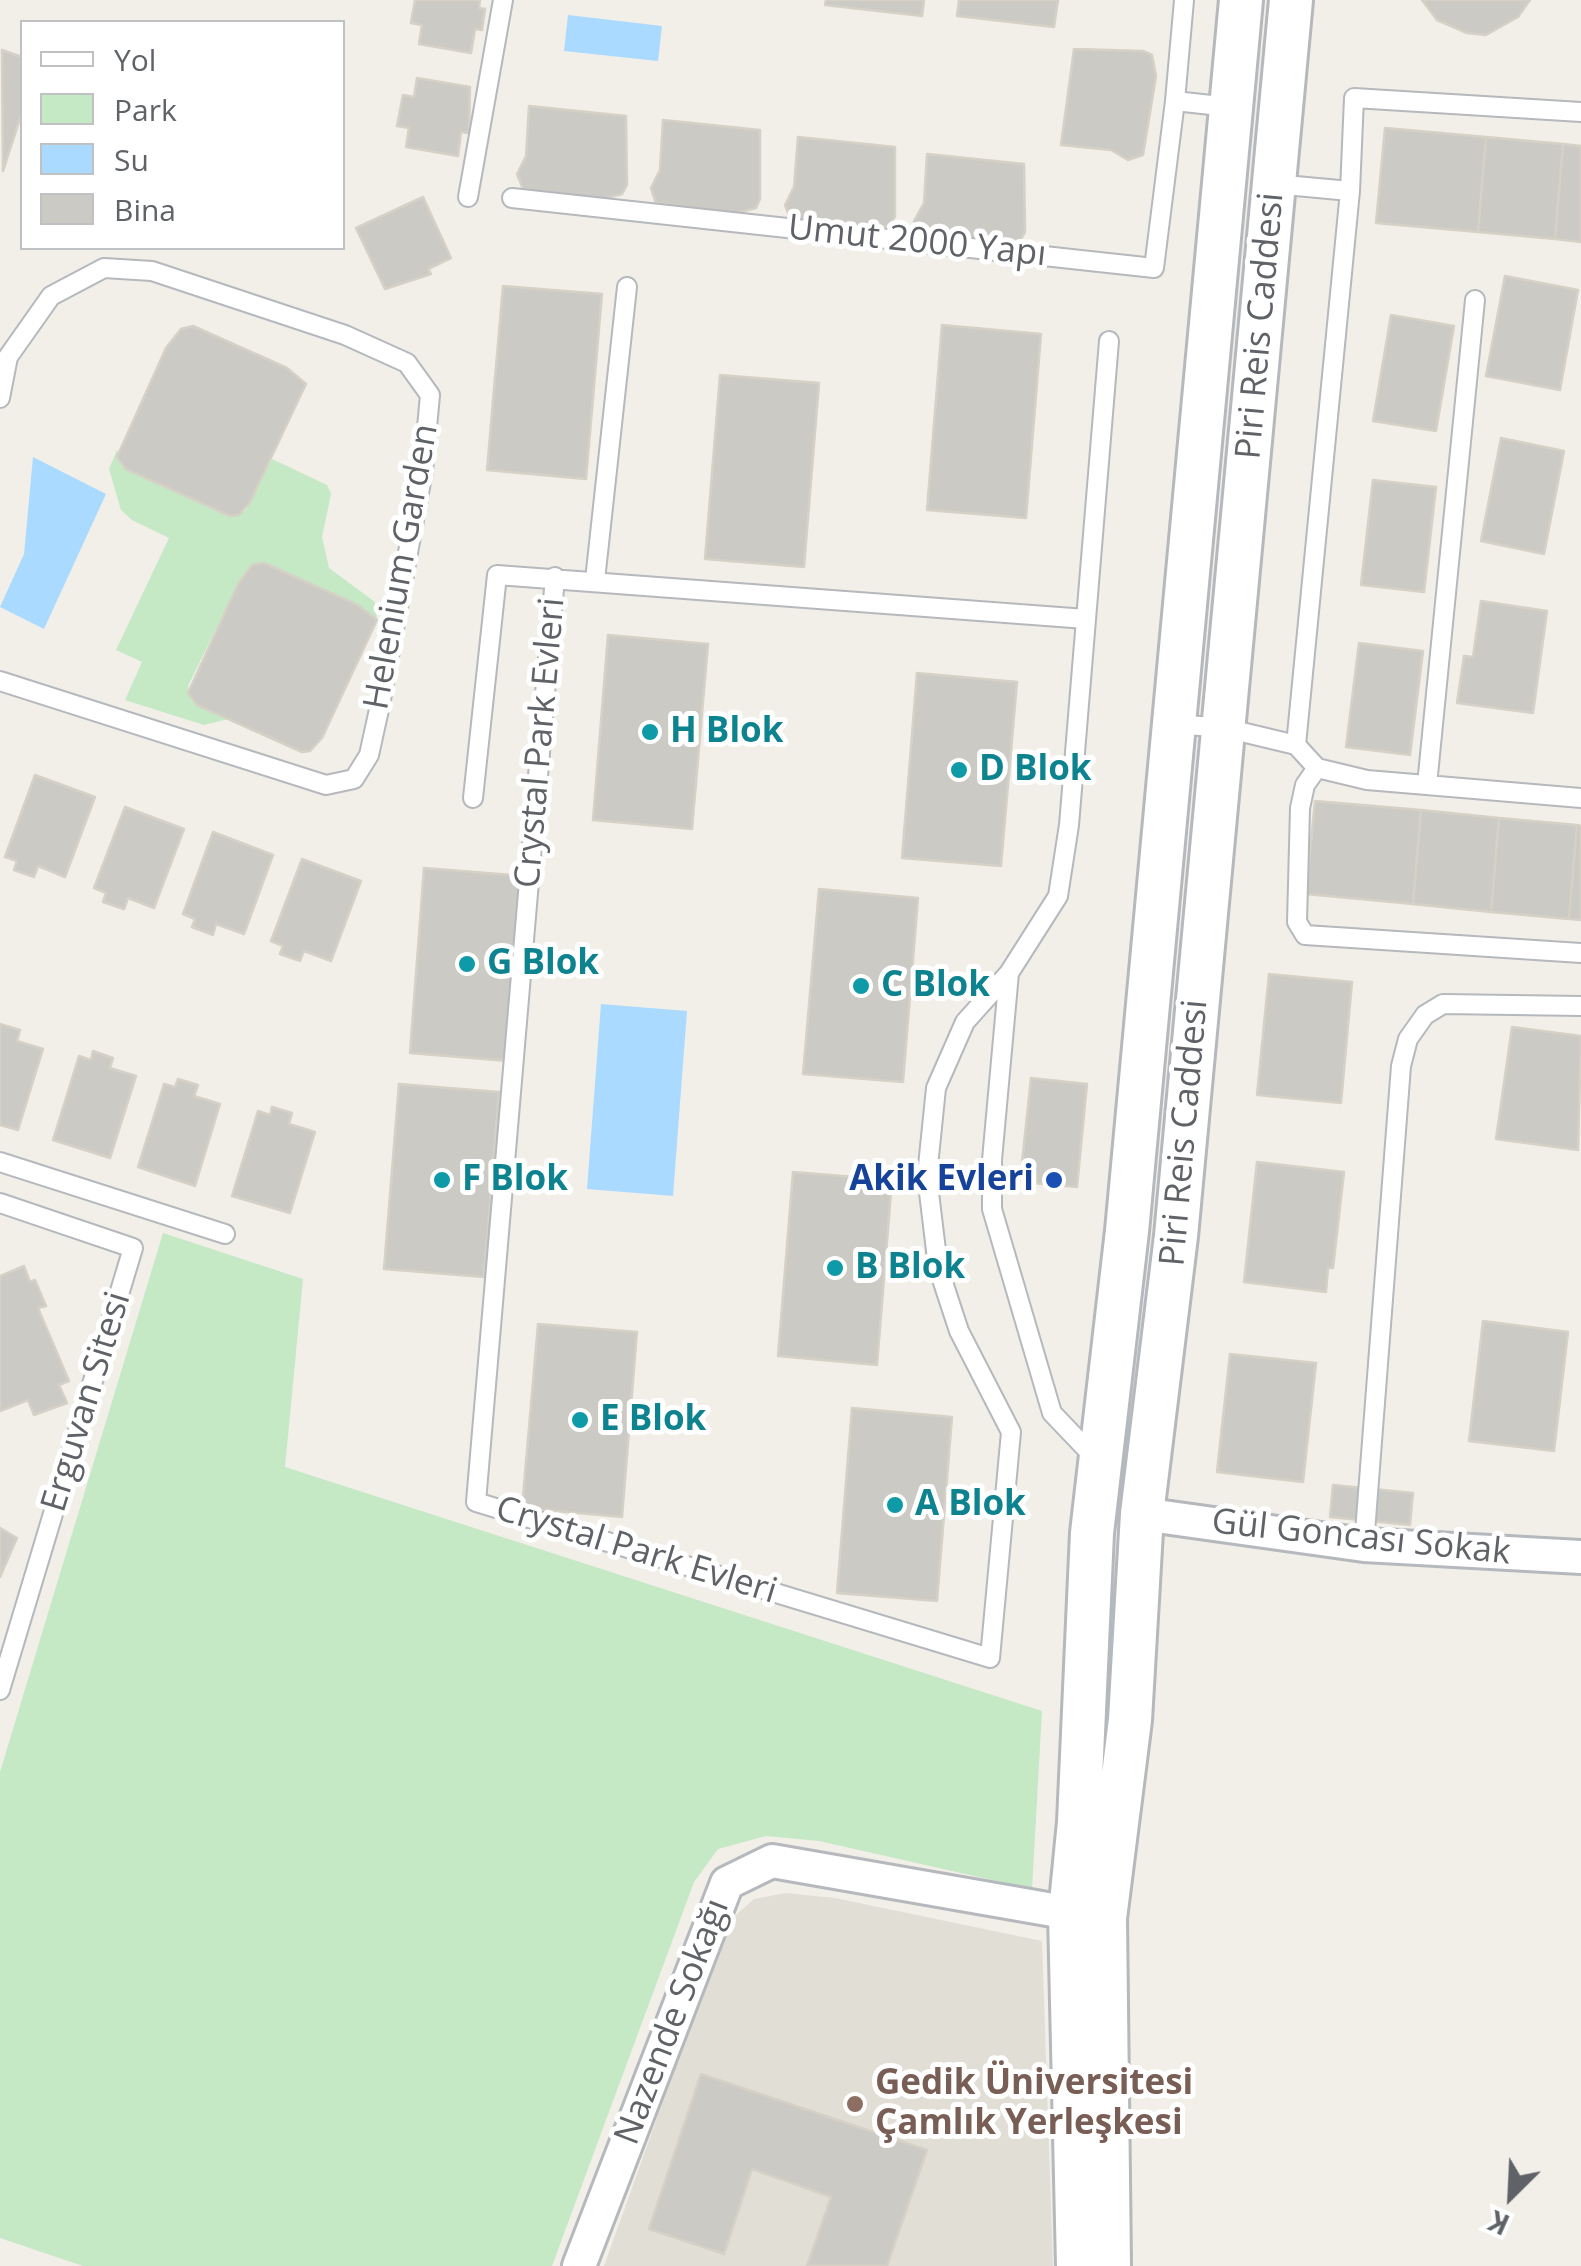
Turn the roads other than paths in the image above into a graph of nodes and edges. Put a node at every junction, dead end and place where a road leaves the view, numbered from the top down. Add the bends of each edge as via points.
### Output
1 (503, 0) edge
2 (1184, 0) edge
3 (1241, 0) edge
4 (1291, 0) edge
5 (1175, 101) junction
6 (1229, 107) junction
7 (1581, 112) edge
8 (1274, 184) junction
9 (1350, 191) junction
10 (468, 197) dead end
11 (512, 198) dead end
12 (626, 287) dead end
13 (1476, 300) dead end
14 (1109, 340) dead end
15 (0, 398) edge
16 (555, 576) junction
17 (595, 580) junction
18 (1086, 619) junction
19 (0, 681) edge
20 (1175, 724) junction
21 (1225, 728) junction
22 (1296, 745) junction
23 (1316, 768) junction
24 (1427, 785) junction
25 (472, 798) dead end
26 (1581, 798) edge
27 (1581, 953) edge
28 (1009, 973) junction
29 (1581, 1006) edge
30 (0, 1162) edge
31 (0, 1202) edge
32 (226, 1234) dead end
33 (1100, 1463) junction
34 (1142, 1514) junction
35 (1364, 1545) junction
36 (1581, 1558) edge
37 (0, 1690) edge
38 (1070, 1912) junction
39 (579, 2266) edge
40 (1078, 2266) edge
41 (1109, 2266) edge

1 - 10 lane
2 - 5 lane, Umut 2000 Yapı
3 - 6 street, Piri Reis Caddesi
4 - 8 street, Piri Reis Caddesi
5 - 6 lane
5 - 11 lane, Umut 2000 Yapı via 1154,268
6 - 20 street, Piri Reis Caddesi
7 - 9 lane via 1354,98
8 - 9 lane
8 - 21 street, Piri Reis Caddesi
9 - 22 lane
12 - 17 lane
13 - 24 lane
14 - 18 lane, Crystal Park Evleri
15 - 19 lane, Helenium Garden via 8,356 51,296 104,268 152,271 344,335 407,363 430,394 423,471 380,705 369,756 354,779 326,785
16 - 17 lane, Crystal Park Evleri
16 - 25 lane, Crystal Park Evleri via 497,575
16 - 28 lane, Crystal Park Evleri via 476,1502 990,1658 1012,1432 959,1331 938,1267 927,1176 936,1088 965,1022
17 - 18 lane, Crystal Park Evleri
18 - 28 lane, Crystal Park Evleri via 1058,896
20 - 21 lane
20 - 33 street, Piri Reis Caddesi
21 - 22 lane
21 - 34 street, Piri Reis Caddesi
22 - 23 lane
23 - 24 lane
23 - 27 lane via 1300,808 1297,922 1304,936
24 - 26 lane
28 - 33 lane, Crystal Park Evleri via 992,1209 1052,1413
29 - 35 lane via 1444,1004 1424,1015 1408,1039
30 - 32 lane
31 - 37 lane, Erguvan Sitesi via 133,1248
33 - 38 street, Piri Reis Caddesi
34 - 35 street, Gül Goncası Sokak
34 - 41 street, Piri Reis Caddesi via 1130,1720 1105,1918
35 - 36 street, Gül Goncası Sokak
38 - 39 street, Nazende Sokağı via 772,1862 727,1884
38 - 40 street, Piri Reis Caddesi

